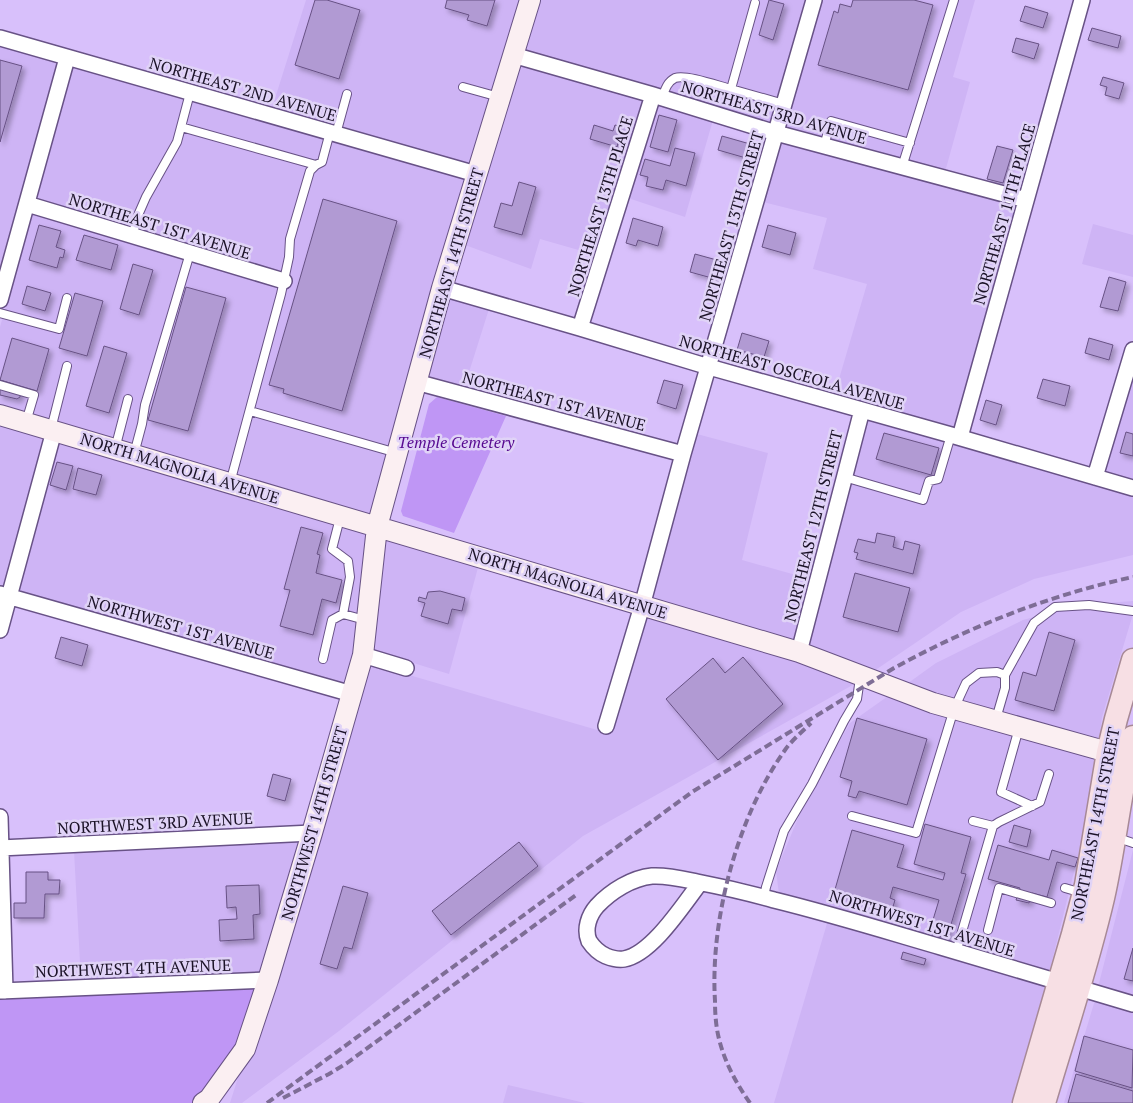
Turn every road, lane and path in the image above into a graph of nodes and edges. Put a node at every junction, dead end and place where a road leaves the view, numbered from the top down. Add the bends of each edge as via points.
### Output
1 (530, 0) edge
2 (814, 0) edge
3 (954, 0) edge
4 (1082, 0) edge
5 (755, 3) dead end
6 (0, 38) edge
7 (514, 55) junction
8 (67, 58) junction
9 (463, 87) dead end
10 (731, 89) junction
11 (190, 92) junction
12 (347, 94) dead end
13 (657, 96) junction
14 (500, 98) junction
15 (784, 104) junction
16 (181, 127) junction
17 (333, 133) junction
18 (776, 133) junction
19 (910, 143) junction
20 (824, 146) junction
21 (316, 164) junction
22 (902, 167) junction
23 (476, 174) junction
24 (1026, 200) junction
25 (27, 204) junction
26 (132, 236) junction
27 (190, 253) junction
28 (4, 270) edge
29 (284, 281) junction
30 (442, 288) junction
31 (67, 298) dead end
32 (0, 300) edge
33 (0, 313) edge
34 (580, 328) junction
35 (1133, 350) edge
36 (67, 366) dead end
37 (709, 367) junction
38 (416, 382) junction
39 (0, 385) edge
40 (128, 399) dead end
41 (862, 410) junction
42 (250, 411) junction
43 (0, 415) edge
44 (26, 422) junction
45 (53, 430) junction
46 (955, 436) junction
47 (115, 449) junction
48 (397, 453) junction
49 (134, 454) junction
50 (683, 454) junction
51 (844, 477) junction
52 (1095, 478) junction
53 (230, 483) junction
54 (1133, 488) edge
55 (341, 516) junction
56 (377, 527) junction
57 (5, 596) edge
58 (642, 606) junction
59 (1133, 611) edge
60 (343, 614) junction
61 (367, 620) junction
62 (0, 630) edge
63 (799, 652) junction
64 (363, 655) junction
65 (323, 659) dead end
66 (1133, 660) edge
67 (406, 668) dead end
68 (1005, 675) junction
69 (860, 676) junction
70 (352, 694) junction
71 (954, 709) junction
72 (995, 721) junction
73 (606, 726) dead end
74 (1019, 727) junction
75 (1125, 752) edge
76 (1049, 774) dead end
77 (1032, 806) junction
78 (1133, 813) edge
79 (852, 816) dead end
80 (0, 817) edge
81 (973, 821) dead end
82 (992, 826) junction
83 (312, 833) junction
84 (1128, 841) edge
85 (1, 848) edge
86 (700, 883) junction
87 (1084, 894) junction
88 (764, 897) junction
89 (1051, 903) dead end
90 (988, 930) dead end
91 (956, 952) junction
92 (268, 980) junction
93 (1069, 985) junction
94 (3, 991) edge
95 (1133, 1004) edge
96 (203, 1103) edge
97 (1024, 1103) edge
98 (1044, 1103) edge

1 - 7 street, NORTHEAST 14TH STREET
2 - 15 street, NORTHEAST 13TH STREET
3 - 19 lane
4 - 24 street, NORTHEAST 11TH PLACE
5 - 10 lane
6 - 8 street, NORTHEAST 2ND AVENUE
7 - 13 street, NORTHEAST 3RD AVENUE
7 - 14 street, NORTHEAST 14TH STREET
8 - 11 street, NORTHEAST 2ND AVENUE
8 - 25 street
9 - 14 lane
10 - 13 lane via 688,77 676,78
10 - 15 lane
11 - 16 lane
11 - 17 street, NORTHEAST 2ND AVENUE
12 - 17 lane
13 - 18 street, NORTHEAST 3RD AVENUE
13 - 34 street, NORTHEAST 13TH PLACE
14 - 23 street, NORTHEAST 14TH STREET
15 - 18 street, NORTHEAST 13TH STREET
16 - 21 lane
16 - 26 lane via 177,142 146,197
17 - 21 lane via 322,162
17 - 23 street, NORTHEAST 2ND AVENUE
18 - 20 street, NORTHEAST 3RD AVENUE
18 - 37 street, NORTHEAST 13TH STREET
19 - 20 lane via 831,120
19 - 22 lane
20 - 22 street, NORTHEAST 3RD AVENUE
21 - 29 lane via 310,171 293,226
22 - 24 street, NORTHEAST 3RD AVENUE
23 - 30 street, NORTHEAST 14TH STREET
24 - 46 street, NORTHEAST 11TH PLACE
25 - 26 street, NORTHEAST 1ST AVENUE
25 - 28 street
26 - 27 street, NORTHEAST 1ST AVENUE
27 - 29 street, NORTHEAST 1ST AVENUE
27 - 49 lane via 145,405
28 - 32 street
29 - 42 lane
30 - 34 street, NORTHEAST OSCEOLA AVENUE
30 - 38 street, NORTHEAST 14TH STREET
31 - 33 lane via 59,329
34 - 37 street, NORTHEAST OSCEOLA AVENUE
35 - 52 street
36 - 45 lane
37 - 41 street, NORTHEAST OSCEOLA AVENUE
37 - 50 street, NORTHEAST 13TH STREET
38 - 48 street, NORTHEAST 14TH STREET
38 - 50 street, NORTHEAST 1ST AVENUE
39 - 44 lane via 34,395
40 - 47 lane
41 - 46 street, NORTHEAST OSCEOLA AVENUE
41 - 51 street, NORTHEAST 12TH STREET
42 - 48 lane
42 - 53 lane
43 - 44 street, NORTH MAGNOLIA AVENUE
44 - 45 street, NORTH MAGNOLIA AVENUE
45 - 47 street, NORTH MAGNOLIA AVENUE
45 - 57 street
46 - 51 lane via 938,479 929,480 923,500
46 - 52 street, NORTHEAST OSCEOLA AVENUE
47 - 49 street, NORTH MAGNOLIA AVENUE
48 - 56 street, NORTHEAST 14TH STREET
49 - 53 street, NORTH MAGNOLIA AVENUE
50 - 58 street, NORTHEAST 13TH STREET
51 - 63 street, NORTHEAST 12TH STREET
52 - 54 street, NORTHEAST OSCEOLA AVENUE
53 - 55 street, NORTH MAGNOLIA AVENUE
55 - 56 street, NORTH MAGNOLIA AVENUE
55 - 60 lane via 332,549 348,561 350,577
56 - 58 street, NORTH MAGNOLIA AVENUE
56 - 61 street, NORTHWEST 14TH STREET
57 - 62 street
57 - 70 street, NORTHWEST 1ST AVENUE
58 - 63 street, NORTH MAGNOLIA AVENUE
58 - 73 street, NORTHEAST 13TH STREET
59 - 68 lane via 1089,605 1055,607 1034,623
60 - 61 lane
60 - 65 lane via 332,620
61 - 64 street, NORTHWEST 14TH STREET
63 - 69 street, NORTH MAGNOLIA AVENUE
64 - 67 street
64 - 70 street, NORTHWEST 14TH STREET
66 - 75 main road, NORTHEAST 14TH STREET via 1116,719
68 - 71 lane via 979,673 966,683
68 - 72 lane via 1005,688
69 - 71 street, NORTH MAGNOLIA AVENUE
69 - 88 lane via 857,699 784,832
70 - 83 street, NORTHWEST 14TH STREET
71 - 72 street, NORTH MAGNOLIA AVENUE
71 - 79 lane via 916,833
72 - 74 street, NORTH MAGNOLIA AVENUE
74 - 75 street, NORTH MAGNOLIA AVENUE
74 - 77 lane via 1000,792
75 - 87 main road, NORTHEAST 14TH STREET
76 - 77 lane via 1040,802
77 - 82 lane
78 - 84 main road
80 - 85 street
81 - 82 lane
82 - 91 lane
83 - 85 street, NORTHWEST 3RD AVENUE
83 - 92 street, NORTHWEST 14TH STREET
84 - 87 main road
85 - 94 street
86 - 86 street, NORTHWEST 1ST AVENUE via 652,876 626,885 600,902 591,914 587,928 590,943 611,958 624,959 636,954 668,924
86 - 88 street, NORTHWEST 1ST AVENUE
87 - 93 main road, NORTHEAST 14TH STREET
88 - 91 street, NORTHWEST 1ST AVENUE via 826,912
89 - 90 lane via 999,888
91 - 93 street, NORTHWEST 1ST AVENUE
92 - 94 street, NORTHWEST 4TH AVENUE
92 - 96 street, NORTHWEST 14TH STREET via 245,1049
93 - 95 street, NORTHWEST 1ST AVENUE
93 - 97 main road, NORTHEAST 14TH STREET
93 - 98 main road

